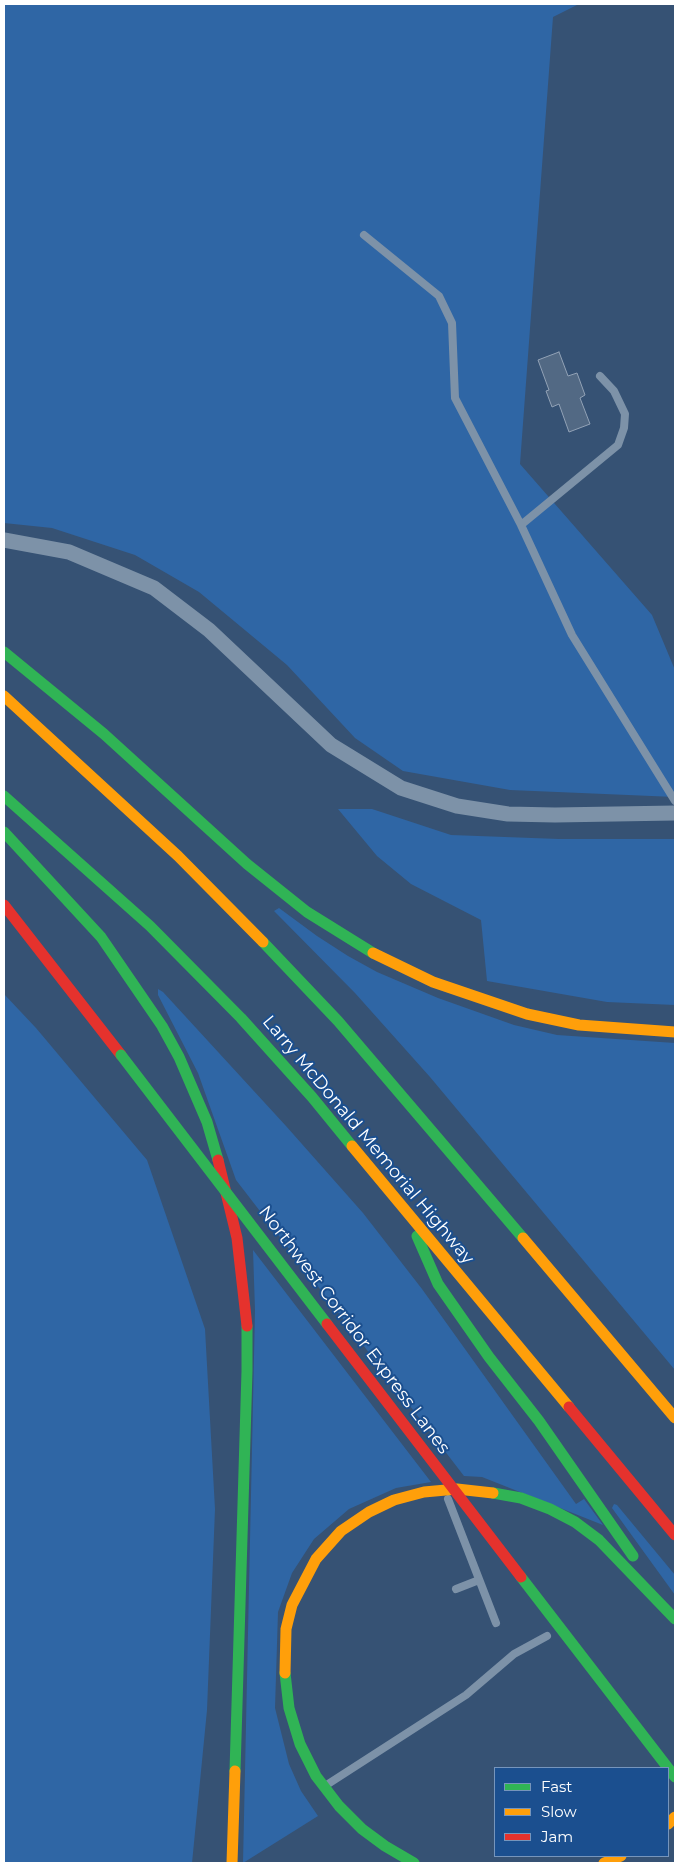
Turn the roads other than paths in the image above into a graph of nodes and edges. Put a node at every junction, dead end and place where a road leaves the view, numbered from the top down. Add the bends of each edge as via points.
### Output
1 (364, 235) dead end
2 (600, 376) dead end
3 (521, 524) junction
4 (4, 540) edge
5 (4, 652) edge
6 (4, 696) edge
7 (4, 796) edge
8 (675, 802) edge
9 (675, 813) edge
10 (4, 832) edge
11 (4, 905) edge
12 (675, 1032) edge
13 (404, 1207) junction
14 (675, 1418) edge
15 (444, 1490) junction
16 (675, 1535) edge
17 (480, 1580) junction
18 (456, 1589) dead end
19 (675, 1618) edge
20 (496, 1623) dead end
21 (547, 1636) dead end
22 (668, 1767) edge
23 (324, 1787) junction
24 (627, 1859) edge
25 (232, 1863) edge
26 (414, 1863) edge
27 (604, 1863) edge

1 - 3 lane via 439,296 452,323 455,398
2 - 3 lane via 614,391 625,414 618,445
3 - 8 lane via 572,636
4 - 9 street via 69,552 154,588 209,630 331,745 401,788 457,806 508,814
5 - 12 highway via 104,734 269,882 353,942 433,982 527,1014 579,1025
6 - 14 highway via 178,856 338,1021
7 - 13 highway, Larry McDonald Memorial Highway via 150,926 241,1018
10 - 25 highway via 101,937 162,1026 206,1122 228,1197 243,1282 248,1371
11 - 22 highway, Northwest Corridor Express Lanes, bridge
13 - 16 highway, Larry McDonald Memorial Highway
13 - 19 highway via 438,1284 539,1421
15 - 17 lane
15 - 19 highway via 490,1492 550,1508 599,1540
15 - 23 highway via 394,1500 341,1531 316,1559 292,1606 284,1655 289,1708 300,1744
17 - 18 lane
17 - 20 lane
21 - 23 lane via 514,1654 466,1695
23 - 26 highway via 362,1829
24 - 27 highway

